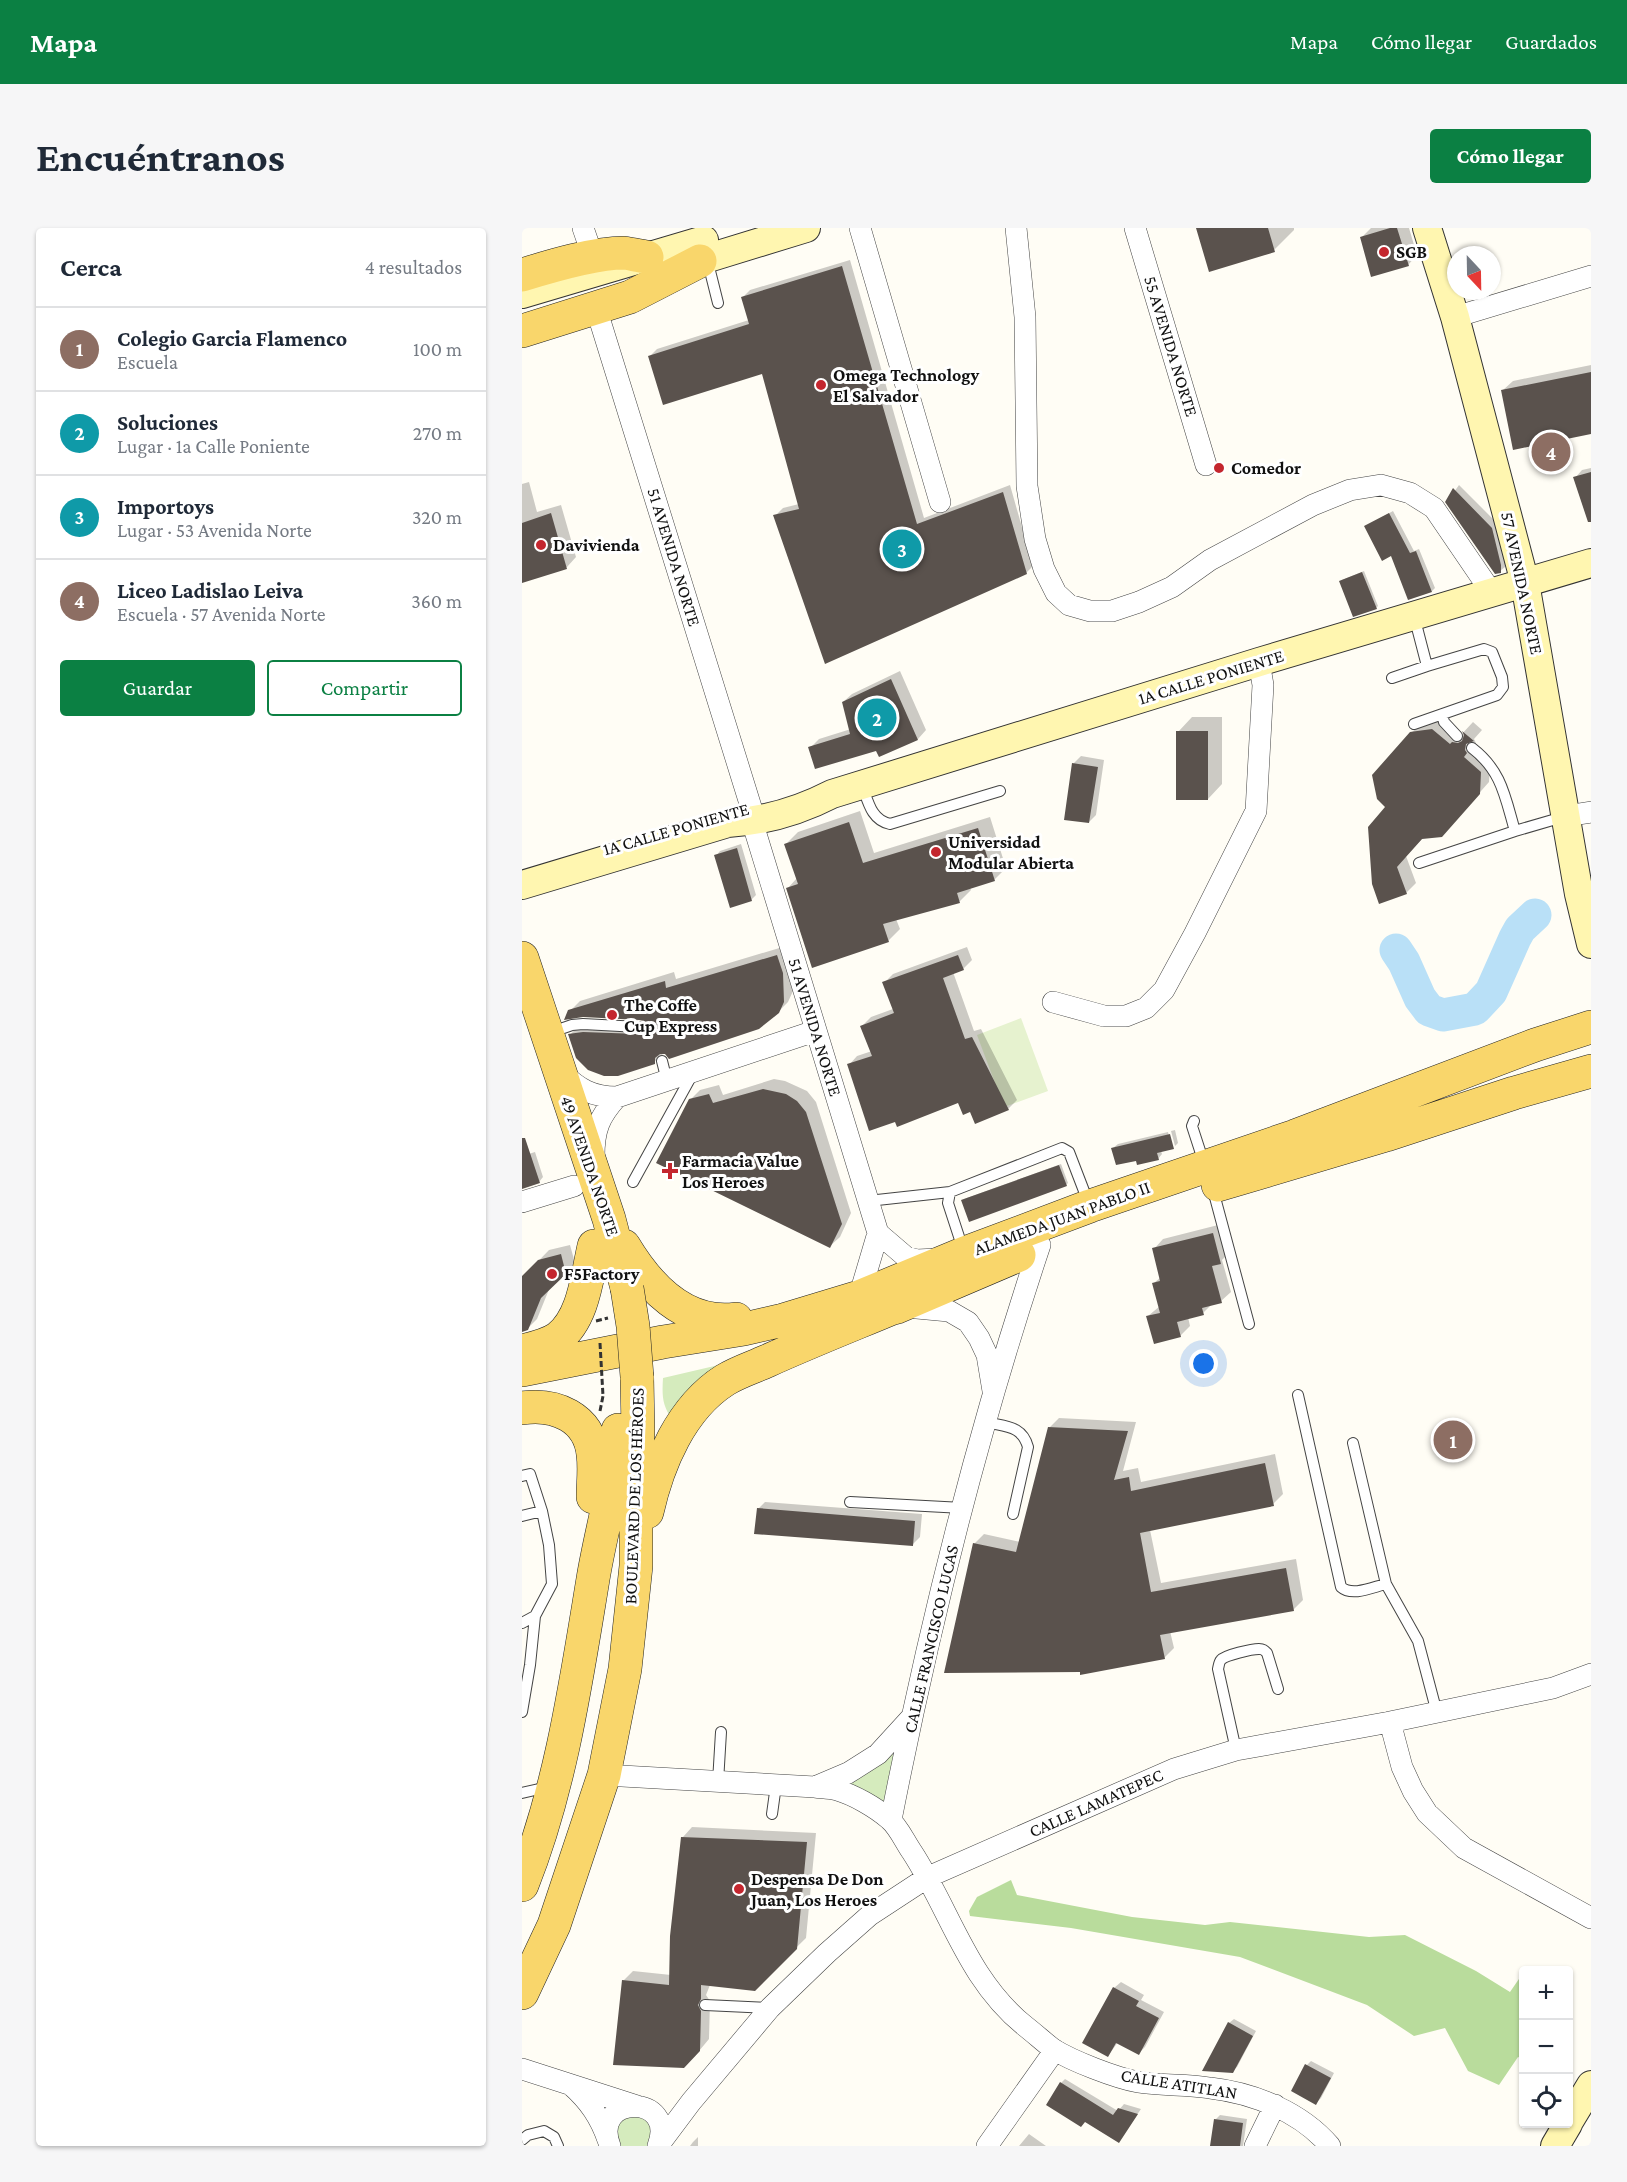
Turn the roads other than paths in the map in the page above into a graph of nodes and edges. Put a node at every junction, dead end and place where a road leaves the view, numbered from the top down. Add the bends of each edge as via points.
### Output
1 (744, 228) edge
2 (806, 228) edge
3 (860, 228) edge
4 (1016, 228) edge
5 (1135, 228) edge
6 (1426, 228) edge
7 (588, 243) edge
8 (647, 257) junction
9 (703, 260) junction
10 (522, 275) edge
11 (1591, 276) edge
12 (522, 294) edge
13 (718, 303) dead end
14 (596, 308) junction
15 (522, 315) edge
16 (1455, 317) junction
17 (522, 331) edge
18 (1206, 465) dead end
19 (940, 502) dead end
20 (1591, 563) edge
21 (1525, 583) junction
22 (1492, 593) junction
23 (1414, 615) junction
24 (1259, 662) junction
25 (1427, 666) junction
26 (1392, 678) dead end
27 (1442, 714) junction
28 (1414, 724) dead end
29 (1457, 736) dead end
30 (1472, 748) dead end
31 (862, 785) junction
32 (1000, 791) dead end
33 (1579, 814) edge
34 (744, 817) junction
35 (1515, 831) junction
36 (1419, 863) dead end
37 (523, 890) edge
38 (1591, 944) edge
39 (522, 958) edge
40 (1053, 1002) dead end
41 (639, 1027) dead end
42 (1591, 1027) edge
43 (544, 1030) edge
44 (815, 1031) junction
45 (558, 1069) junction
46 (694, 1071) junction
47 (1591, 1071) edge
48 (663, 1075) junction
49 (617, 1097) junction
50 (674, 1104) junction
51 (1194, 1120) dead end
52 (1209, 1176) junction
53 (633, 1182) dead end
54 (586, 1186) junction
55 (950, 1192) junction
56 (867, 1201) junction
57 (522, 1202) edge
58 (1090, 1206) junction
59 (602, 1233) junction
60 (878, 1233) junction
61 (1040, 1245) junction
62 (958, 1256) junction
63 (859, 1297) junction
64 (897, 1306) junction
65 (1249, 1324) dead end
66 (522, 1352) edge
67 (522, 1370) edge
68 (619, 1385) joint
69 (522, 1390) edge
70 (993, 1395) junction
71 (1298, 1395) dead end
72 (522, 1408) edge
73 (986, 1422) junction
74 (1353, 1443) dead end
75 (625, 1472) junction
76 (522, 1476) edge
77 (850, 1502) dead end
78 (963, 1508) junction
79 (542, 1511) junction
80 (1013, 1514) dead end
81 (522, 1516) edge
82 (636, 1566) junction
83 (594, 1578) junction
84 (1386, 1584) junction
85 (535, 1616) junction
86 (522, 1623) edge
87 (526, 1665) edge
88 (1591, 1674) edge
89 (1278, 1689) dead end
90 (522, 1712) edge
91 (1437, 1713) junction
92 (911, 1718) junction
93 (1390, 1722) junction
94 (721, 1732) dead end
95 (1236, 1750) junction
96 (604, 1775) junction
97 (718, 1782) junction
98 (776, 1785) junction
99 (554, 1786) junction
100 (815, 1787) junction
101 (522, 1793) edge
102 (772, 1814) dead end
103 (891, 1820) junction
104 (928, 1876) junction
105 (522, 1885) edge
106 (1591, 1918) edge
107 (522, 1993) edge
108 (705, 2005) dead end
109 (770, 2008) junction
110 (1055, 2050) junction
111 (522, 2069) edge
112 (577, 2081) junction
113 (1591, 2085) edge
114 (691, 2102) junction
115 (1275, 2105) junction
116 (640, 2107) junction
117 (1573, 2115) edge
118 (1565, 2128) edge
119 (522, 2140) edge
120 (609, 2144) edge
121 (558, 2146) edge
122 (658, 2146) edge
123 (987, 2146) edge
124 (1255, 2146) edge
125 (1330, 2146) edge
126 (1555, 2146) edge

1 - 8 street
2 - 9 street
3 - 19 street
4 - 22 street via 1025,317 1027,486 1044,569 1056,592 1069,605 1090,611 1112,611 1139,602 1313,505 1350,490 1381,485 1410,493 1434,508
5 - 18 street, 55 AVENIDA NORTE
6 - 16 street, 57 AVENIDA NORTE
7 - 8 main road
7 - 10 main road via 554,266
8 - 12 street
9 - 13 lane
9 - 14 main road via 630,297
9 - 15 street
11 - 16 street
14 - 17 main road
14 - 34 street, 51 AVENIDA NORTE
16 - 21 street, 57 AVENIDA NORTE
20 - 21 street, 1A CALLE PONIENTE
21 - 22 street, 1A CALLE PONIENTE
21 - 33 street, 57 AVENIDA NORTE
22 - 23 street, 1A CALLE PONIENTE
23 - 24 street, 1A CALLE PONIENTE
23 - 25 lane
24 - 31 street, 1A CALLE PONIENTE
24 - 40 street via 1263,685 1256,811 1164,990 1146,1008 1125,1016 1104,1016
25 - 26 lane
25 - 27 lane via 1484,649 1492,652 1502,677 1503,687 1497,695
27 - 28 lane
27 - 29 lane
30 - 35 lane via 1496,774 1506,794
31 - 32 lane via 875,817 890,824
31 - 34 street, 1A CALLE PONIENTE via 814,803
33 - 35 lane
33 - 38 street, 57 AVENIDA NORTE via 1579,894
34 - 37 street, 1A CALLE PONIENTE via 732,833
34 - 44 street, 51 AVENIDA NORTE
35 - 36 lane
39 - 43 main road, 49 AVENIDA NORTE
41 - 43 lane via 583,1024
42 - 52 main road, ALAMEDA JUAN PABLO II via 1393,1100
43 - 45 main road, 49 AVENIDA NORTE
43 - 54 main road, 49 AVENIDA NORTE
44 - 46 street
44 - 56 street, 51 AVENIDA NORTE
45 - 49 street via 588,1094
45 - 54 main road, 49 AVENIDA NORTE
46 - 48 street
46 - 50 lane
47 - 52 main road, ALAMEDA JUAN PABLO II via 1386,1135
48 - 49 street
48 - 50 lane via 672,1090
49 - 54 street via 597,1126
50 - 53 lane
51 - 52 lane via 1192,1126
52 - 58 main road, ALAMEDA JUAN PABLO II
52 - 61 main road, ALAMEDA JUAN PABLO II via 1118,1217
52 - 65 lane
54 - 57 street
54 - 59 main road, 49 AVENIDA NORTE
55 - 56 lane
55 - 58 lane via 1062,1148 1069,1152
55 - 62 lane via 948,1203
56 - 60 street, 51 AVENIDA NORTE
58 - 62 main road, ALAMEDA JUAN PABLO II
59 - 63 main road via 656,1289 681,1309 702,1318 722,1321
59 - 66 main road via 581,1305 569,1324 558,1337
59 - 68 main road, 49 AVENIDA NORTE via 617,1291 614,1328
60 - 62 street via 906,1257 917,1260
60 - 63 street
61 - 64 main road, ALAMEDA JUAN PABLO II
61 - 70 street, CALLE FRANCISCO LUCAS
62 - 63 main road, ALAMEDA JUAN PABLO II
63 - 67 main road, ALAMEDA JUAN PABLO II via 744,1329
64 - 69 main road, ALAMEDA JUAN PABLO II via 772,1343
64 - 70 street, CALLE FRANCISCO LUCAS via 949,1311 968,1322 987,1355
64 - 82 main road via 726,1380 706,1396 683,1424 662,1462 653,1485
68 - 75 main road, BOULEVARD DE LOS HÉROES via 618,1440
70 - 73 street, CALLE FRANCISCO LUCAS
71 - 84 lane via 1341,1587 1347,1592
72 - 83 main road via 550,1407 564,1412 588,1435 593,1454
73 - 78 street, CALLE FRANCISCO LUCAS
73 - 80 lane via 1018,1430 1028,1447
74 - 84 lane
75 - 82 main road, BOULEVARD DE LOS HÉROES
75 - 83 main road, BOULEVARD DE LOS HÉROES
76 - 79 lane via 530,1474
77 - 78 lane
78 - 92 street, CALLE FRANCISCO LUCAS
79 - 81 lane
79 - 85 lane via 552,1584
82 - 96 main road, BOULEVARD DE LOS HÉROES via 625,1669
83 - 99 main road, BOULEVARD DE LOS HÉROES via 580,1667
84 - 91 lane via 1418,1641
85 - 86 lane
85 - 87 lane
87 - 90 lane
88 - 91 street, CALLE LAMATEPEC via 1553,1688
89 - 95 lane via 1264,1650 1220,1661 1218,1669
91 - 93 street, CALLE LAMATEPEC
92 - 100 street via 878,1754
92 - 103 street, CALLE FRANCISCO LUCAS
93 - 95 street, CALLE LAMATEPEC
93 - 106 street via 1402,1767 1427,1813 1464,1848
94 - 97 lane
95 - 104 street, CALLE LAMATEPEC via 1174,1769
96 - 97 street
96 - 107 main road, BOULEVARD DE LOS HÉROES via 554,1925
97 - 98 street
98 - 100 street
98 - 102 lane
99 - 101 lane
99 - 105 main road, BOULEVARD DE LOS HÉROES
100 - 103 street via 850,1795
103 - 104 street
104 - 109 street, CALLE LAMATEPEC via 870,1915
104 - 110 street, CALLE ATITLAN via 962,1949 982,1980 1012,2015
108 - 109 lane
109 - 114 street, CALLE LAMATEPEC
110 - 115 street, CALLE ATITLAN via 1137,2082 1211,2088
110 - 123 street
111 - 112 street
112 - 116 street
112 - 120 street
113 - 117 street
114 - 116 street via 667,2108
114 - 122 street, CALLE LAMATEPEC
115 - 124 street
115 - 125 street, CALLE ATITLAN via 1311,2127
116 - 120 street via 623,2108 612,2118 608,2125
116 - 122 street via 658,2120 662,2133
118 - 126 street
119 - 121 lane via 543,2131 554,2137

